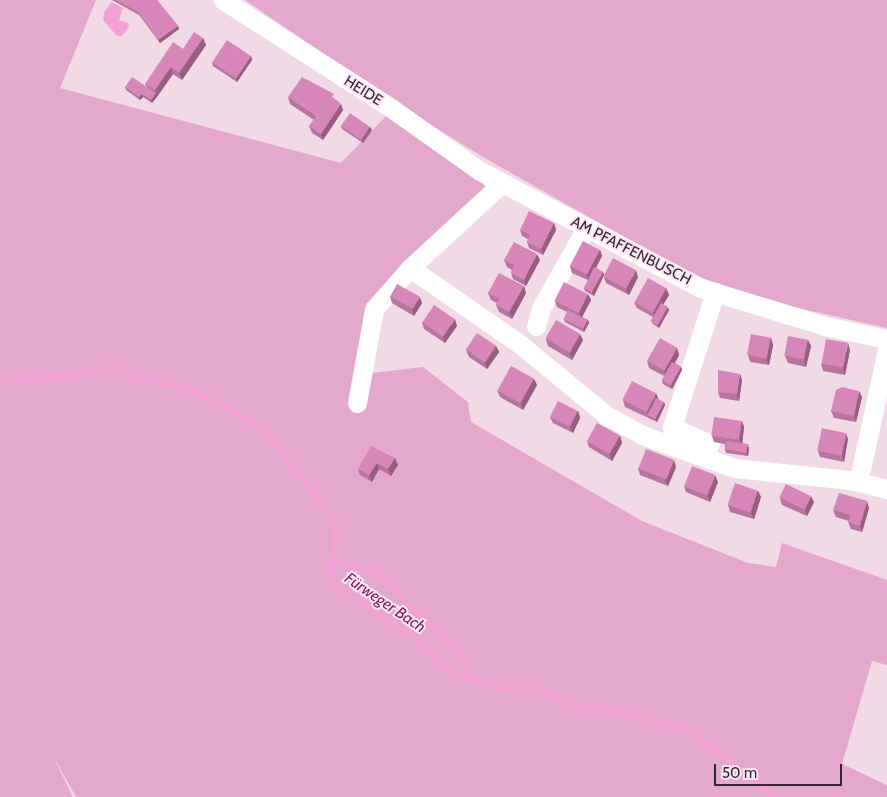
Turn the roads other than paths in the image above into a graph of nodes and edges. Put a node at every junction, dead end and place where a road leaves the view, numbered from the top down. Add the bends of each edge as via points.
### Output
1 (223, 0) edge
2 (502, 183) junction
3 (586, 228) junction
4 (410, 268) junction
5 (715, 292) junction
6 (536, 326) dead end
7 (887, 339) edge
8 (887, 350) edge
9 (357, 402) dead end
10 (710, 444) edge
11 (861, 469) dead end
12 (887, 489) edge

1 - 2 street, HEIDE
2 - 3 street, AM PFAFFENBUSCH
2 - 4 street
3 - 5 street, AM PFAFFENBUSCH
3 - 6 street via 541,308
4 - 9 street via 374,308
4 - 12 street via 522,345 608,416 642,435 734,468 851,480
5 - 7 street, AM PFAFFENBUSCH via 826,326
5 - 10 street via 699,351 672,427
8 - 11 street

